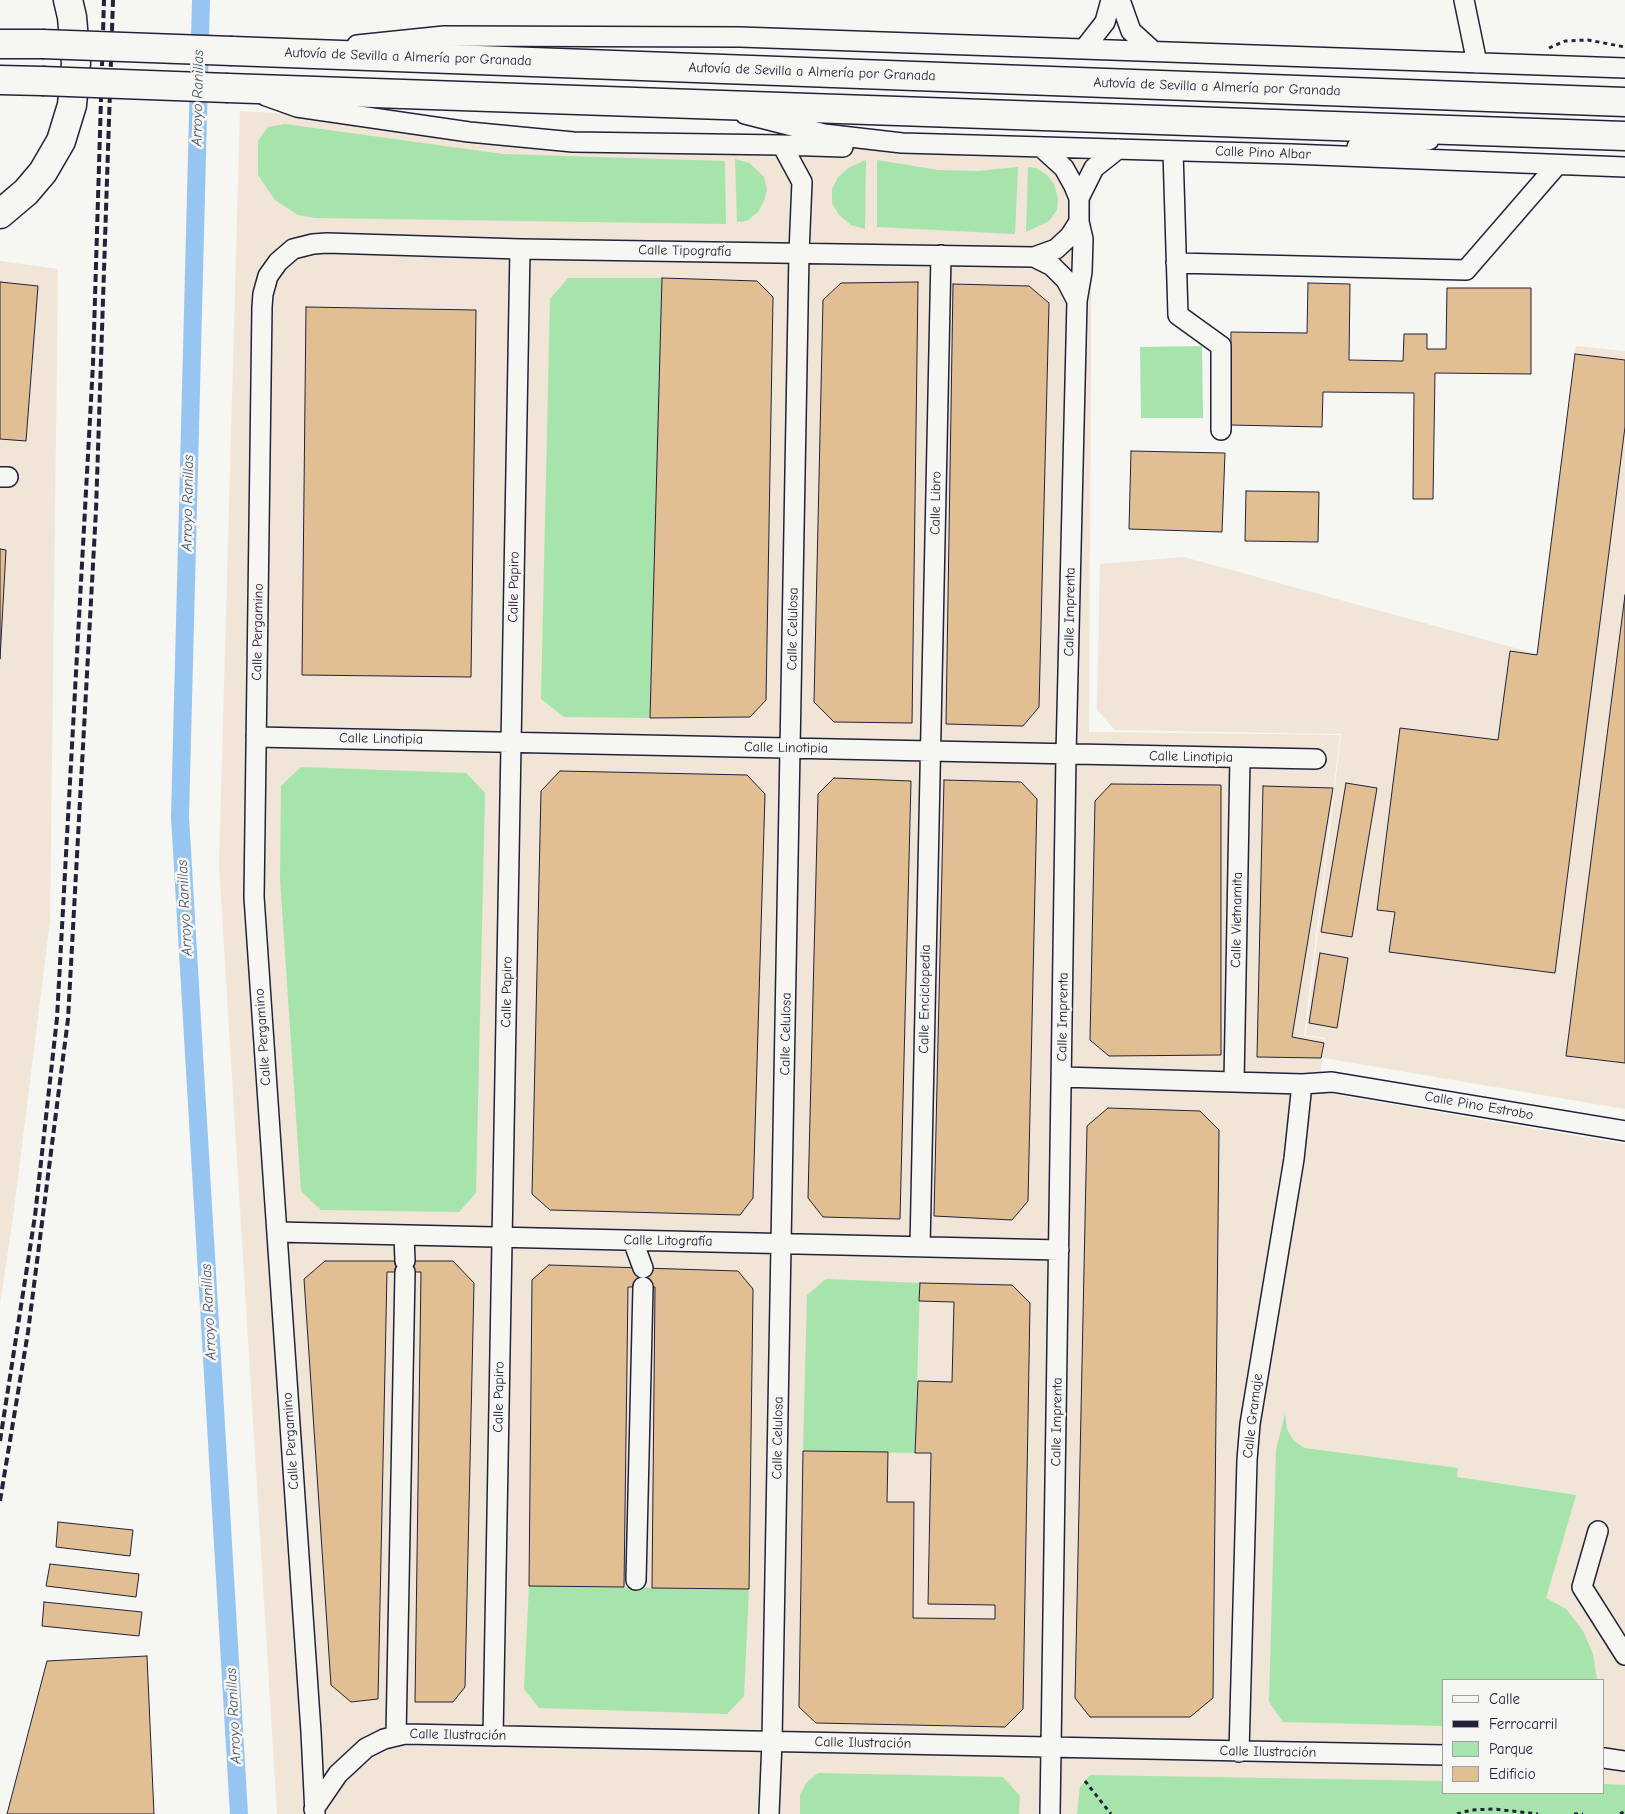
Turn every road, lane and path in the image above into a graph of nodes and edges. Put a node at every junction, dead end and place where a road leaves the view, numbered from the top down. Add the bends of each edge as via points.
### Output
1 (68, 0) edge
2 (1111, 0) edge
3 (1120, 0) edge
4 (1464, 0) edge
5 (0, 44) edge
6 (1625, 47) edge
7 (1084, 49) junction
8 (1153, 51) junction
9 (291, 53) junction
10 (1477, 63) junction
11 (1539, 65) junction
12 (1625, 68) edge
13 (0, 80) edge
14 (236, 88) junction
15 (1625, 102) edge
16 (703, 104) junction
17 (1509, 131) junction
18 (1625, 136) edge
19 (902, 143) junction
20 (782, 146) junction
21 (1041, 147) junction
22 (1118, 149) junction
23 (1173, 150) junction
24 (1291, 154) junction
25 (1557, 164) junction
26 (1625, 167) edge
27 (26, 192) junction
28 (1079, 198) junction
29 (0, 202) edge
30 (0, 207) edge
31 (0, 214) edge
32 (1079, 222) junction
33 (520, 249) junction
34 (799, 253) junction
35 (941, 255) junction
36 (1034, 257) junction
37 (278, 262) joint
38 (1176, 262) junction
39 (1077, 301) junction
40 (1221, 430) dead end
41 (256, 736) junction
42 (512, 742) junction
43 (791, 748) junction
44 (931, 751) junction
45 (1066, 754) junction
46 (1240, 758) junction
47 (1316, 759) dead end
48 (1062, 1077) junction
49 (1234, 1082) junction
50 (1302, 1084) junction
51 (1625, 1131) edge
52 (277, 1232) junction
53 (404, 1235) junction
54 (502, 1238) junction
55 (633, 1240) junction
56 (782, 1244) junction
57 (920, 1247) junction
58 (1059, 1250) junction
59 (643, 1268) dead end
60 (643, 1287) dead end
61 (1598, 1530) dead end
62 (636, 1580) dead end
63 (1625, 1655) edge
64 (396, 1736) junction
65 (493, 1736) junction
66 (772, 1741) junction
67 (1052, 1747) junction
68 (1239, 1752) junction
69 (1442, 1755) edge
70 (1605, 1758) edge
71 (1625, 1762) edge
72 (1085, 1781) dead end
73 (1625, 1811) edge
74 (314, 1812) edge
75 (769, 1814) edge
76 (1050, 1814) edge
77 (1111, 1814) edge
78 (1457, 1814) edge
79 (1538, 1814) edge
80 (1574, 1814) edge
81 (1583, 1814) edge
82 (1620, 1814) edge

1 - 27 highway via 76,63 72,105 61,141 43,172
2 - 7 street via 1105,22
3 - 8 street via 1131,31
4 - 10 street
5 - 9 highway, Autovía de Sevilla a Almería por Granada, bridge
6 - 11 path via 1588,40 1565,41 1548,48
7 - 8 street
7 - 9 street via 740,37 444,36
8 - 10 street
9 - 15 highway, Autovía de Sevilla a Almería por Granada
10 - 11 street
11 - 12 street
13 - 14 highway, bridge
14 - 16 highway
14 - 20 street via 297,107 469,132 573,142
16 - 17 highway
16 - 19 street via 824,134
17 - 18 highway
17 - 24 street
19 - 20 street via 852,147
19 - 21 street, Calle Pino Albar
20 - 34 street, Calle Celulosa via 802,182
21 - 22 street, Calle Pino Albar
21 - 28 street, Calle Imprenta via 1064,168
22 - 23 street, Calle Pino Albar
22 - 28 street, Calle Imprenta via 1094,168
23 - 24 street, Calle Pino Albar
23 - 38 street
24 - 25 street, Calle Pino Albar
25 - 26 street, Calle Pino Albar
25 - 38 street via 1466,270
27 - 29 highway
27 - 30 highway
27 - 31 highway
28 - 32 street, Calle Imprenta
32 - 36 street via 1056,249
32 - 39 street, Calle Imprenta via 1083,264
33 - 34 street, Calle Tipografía
33 - 37 street, Calle Tipografía via 313,244 293,249
33 - 42 street, Calle Papiro
34 - 35 street, Calle Tipografía
34 - 43 street, Calle Celulosa
35 - 36 street, Calle Tipografía
35 - 44 street, Calle Libro
36 - 39 street, Calle Tipografía via 1052,266 1066,280
37 - 41 street, Calle Pergamino via 268,276 263,294
38 - 40 street via 1178,315 1221,346
39 - 45 street, Calle Imprenta
41 - 42 street, Calle Linotipia
41 - 52 street, Calle Pergamino via 254,897
42 - 43 street, Calle Linotipia
42 - 54 street, Calle Papiro
43 - 44 street, Calle Linotipia
43 - 56 street, Calle Celulosa
44 - 45 street, Calle Linotipia
44 - 57 street, Calle Enciclopedia
45 - 46 street, Calle Linotipia
45 - 48 street, Calle Imprenta
46 - 47 street, Calle Linotipia
46 - 49 street, Calle Vietnamita
48 - 49 street, Calle Pino Estrobo
48 - 58 street, Calle Imprenta
49 - 50 street, Calle Pino Estrobo
50 - 51 street, Calle Pino Estrobo via 1332,1082
50 - 68 street, Calle Gramaje via 1294,1159 1250,1424
52 - 53 street, Calle Litografía
52 - 74 street, Calle Pergamino
53 - 54 street, Calle Litografía
53 - 64 street
54 - 55 street, Calle Litografía
54 - 65 street, Calle Papiro
55 - 56 street, Calle Litografía
55 - 59 street
56 - 57 street, Calle Litografía
56 - 66 street, Calle Celulosa
57 - 58 street, Calle Litografía
58 - 67 street, Calle Imprenta
60 - 62 street
61 - 63 street via 1582,1587
64 - 65 street, Calle Ilustración
64 - 74 street, Calle Ilustración via 366,1748 338,1774
65 - 66 street, Calle Ilustración
66 - 67 street, Calle Ilustración
66 - 75 street, Calle Celulosa
67 - 68 street, Calle Ilustración
67 - 76 street, Calle Imprenta
68 - 69 street, Calle Ilustración
70 - 71 street
72 - 77 path
73 - 82 path
78 - 79 path via 1494,1809
80 - 81 path

